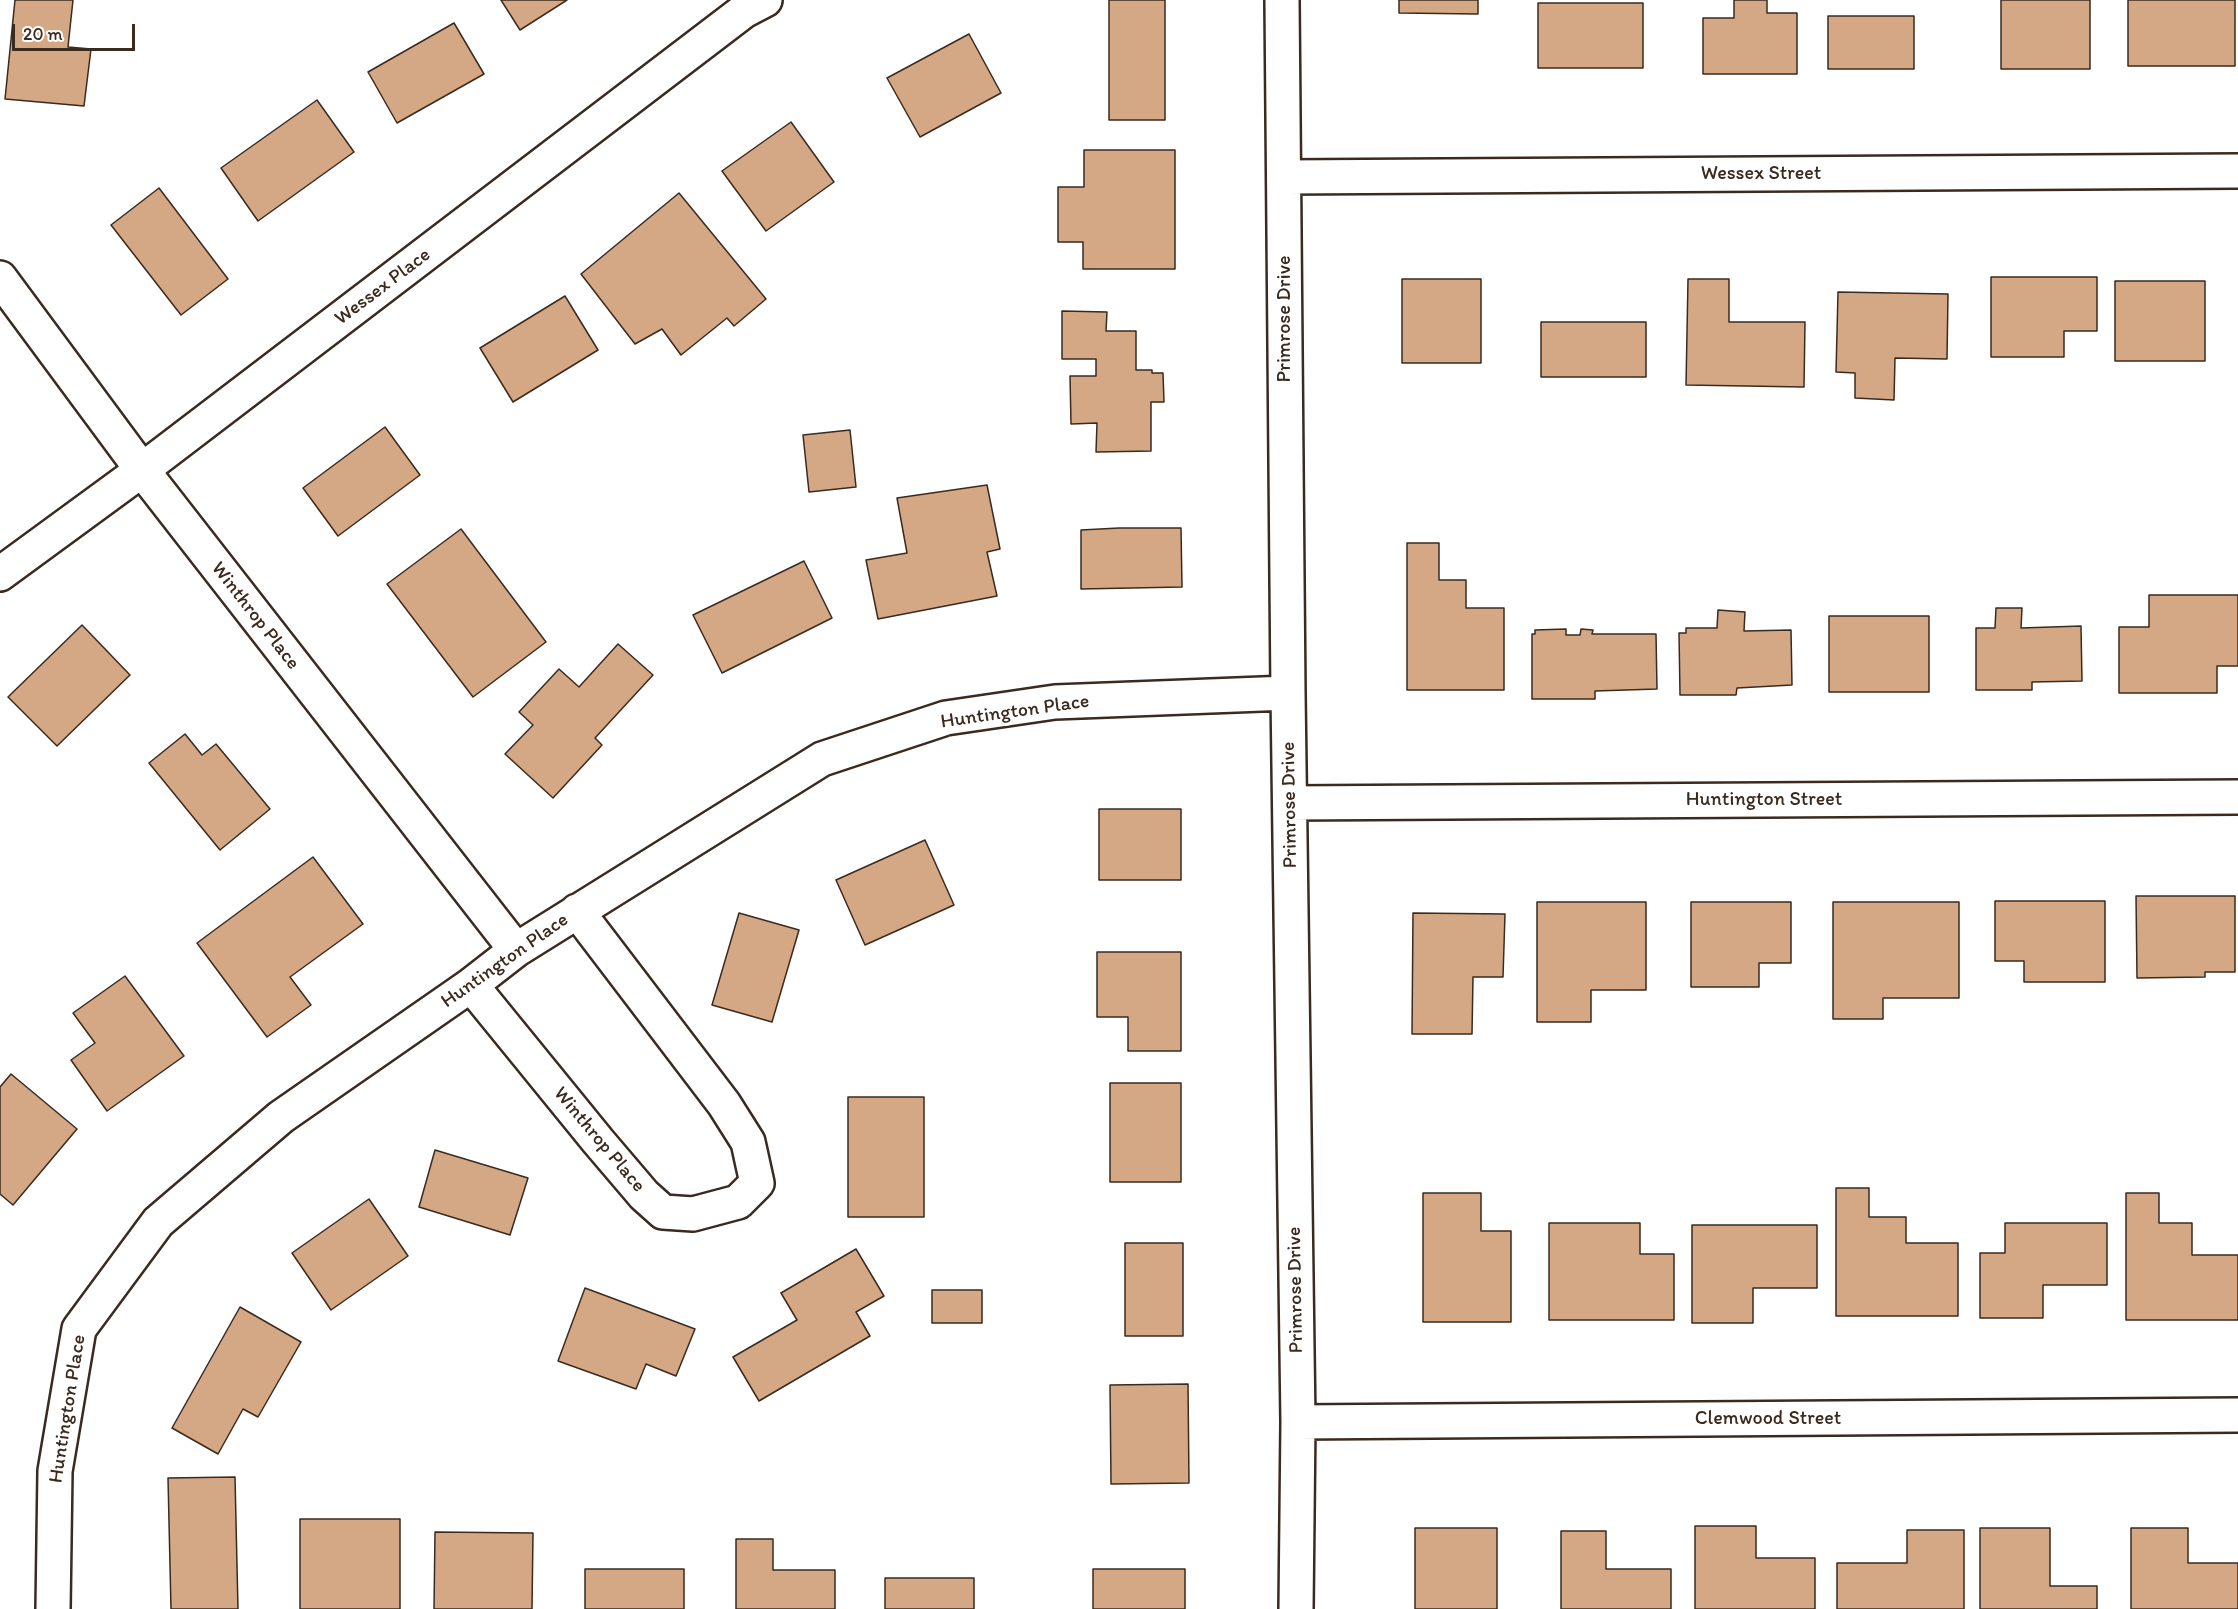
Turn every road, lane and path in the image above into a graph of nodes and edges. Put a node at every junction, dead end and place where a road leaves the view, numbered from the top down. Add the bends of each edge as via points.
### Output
1 (765, 0) edge
2 (1282, 0) edge
3 (2238, 171) edge
4 (1285, 177) junction
5 (0, 278) edge
6 (142, 470) junction
7 (0, 574) edge
8 (1288, 693) junction
9 (2238, 797) edge
10 (1290, 803) junction
11 (577, 911) junction
12 (516, 950) junction
13 (471, 985) junction
14 (2238, 1415) edge
15 (1298, 1422) junction
16 (53, 1609) edge
17 (1296, 1609) edge

1 - 6 street, Wessex Place via 744,11
2 - 4 street, Primrose Drive
3 - 4 street, Wessex Street
4 - 8 street, Primrose Drive
5 - 6 street, Winthrop Place
6 - 7 street, Wessex Place
6 - 12 street, Winthrop Place
8 - 10 street, Primrose Drive
8 - 11 street, Huntington Place via 1055,702 946,718 822,759
9 - 10 street, Huntington Street
10 - 15 street, Primrose Drive
11 - 12 street, Huntington Place
11 - 13 street, Winthrop Place via 724,1104 748,1142 757,1183 738,1202 693,1214 663,1212 598,1141
12 - 13 street, Huntington Place
13 - 16 street, Huntington Place via 281,1117 158,1222 79,1329 55,1471
14 - 15 street, Clemwood Street
15 - 17 street, Primrose Drive

